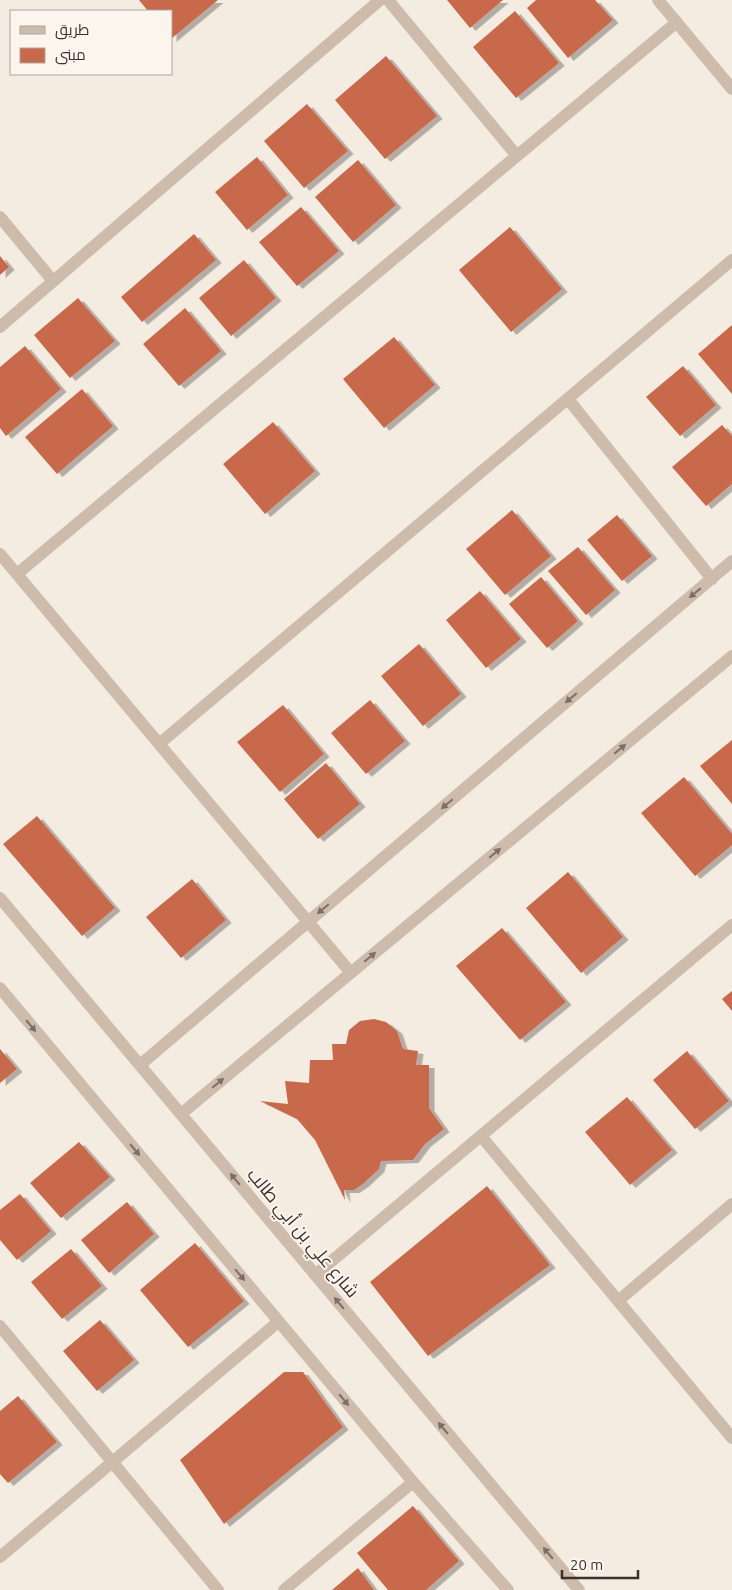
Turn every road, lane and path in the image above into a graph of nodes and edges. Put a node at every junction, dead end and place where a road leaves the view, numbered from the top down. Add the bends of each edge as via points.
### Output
1 (380, 0) edge
2 (388, 0) edge
3 (658, 0) edge
4 (677, 22) junction
5 (732, 89) edge
6 (517, 156) junction
7 (0, 217) edge
8 (732, 260) edge
9 (53, 281) junction
10 (0, 327) edge
11 (568, 399) junction
12 (0, 554) edge
13 (732, 562) edge
14 (18, 574) junction
15 (712, 579) junction
16 (732, 656) edge
17 (159, 744) junction
18 (0, 898) edge
19 (308, 922) junction
20 (732, 925) edge
21 (351, 973) junction
22 (0, 988) edge
23 (140, 1065) junction
24 (181, 1114) junction
25 (481, 1136) junction
26 (732, 1204) edge
27 (315, 1275) junction
28 (618, 1301) junction
29 (278, 1322) junction
30 (0, 1326) edge
31 (732, 1438) edge
32 (113, 1461) junction
33 (413, 1482) junction
34 (0, 1557) edge
35 (218, 1590) edge
36 (284, 1590) edge
37 (508, 1590) edge
38 (579, 1590) edge

1 - 9 street
2 - 6 street
3 - 4 street
4 - 5 street
4 - 6 street
6 - 14 street
7 - 9 street
8 - 11 street
9 - 10 street
11 - 15 street
11 - 17 street
12 - 14 street
13 - 15 street
14 - 17 street
15 -> 19 street
21 -> 16 street
17 - 19 street
18 - 23 street, شارع علي بن أبي طالب
19 - 21 street
19 - 23 street
20 - 25 street
24 -> 21 street
22 -> 29 street
23 - 24 street, شارع علي بن أبي طالب
27 -> 24 street, شارع علي بن أبي طالب
25 - 27 street
25 - 28 street
26 - 28 street
38 -> 27 street, شارع علي بن أبي طالب
28 - 31 street
29 - 32 street
29 -> 33 street
30 - 32 street
32 - 34 street
32 - 35 street
33 - 36 street
33 - 37 street

